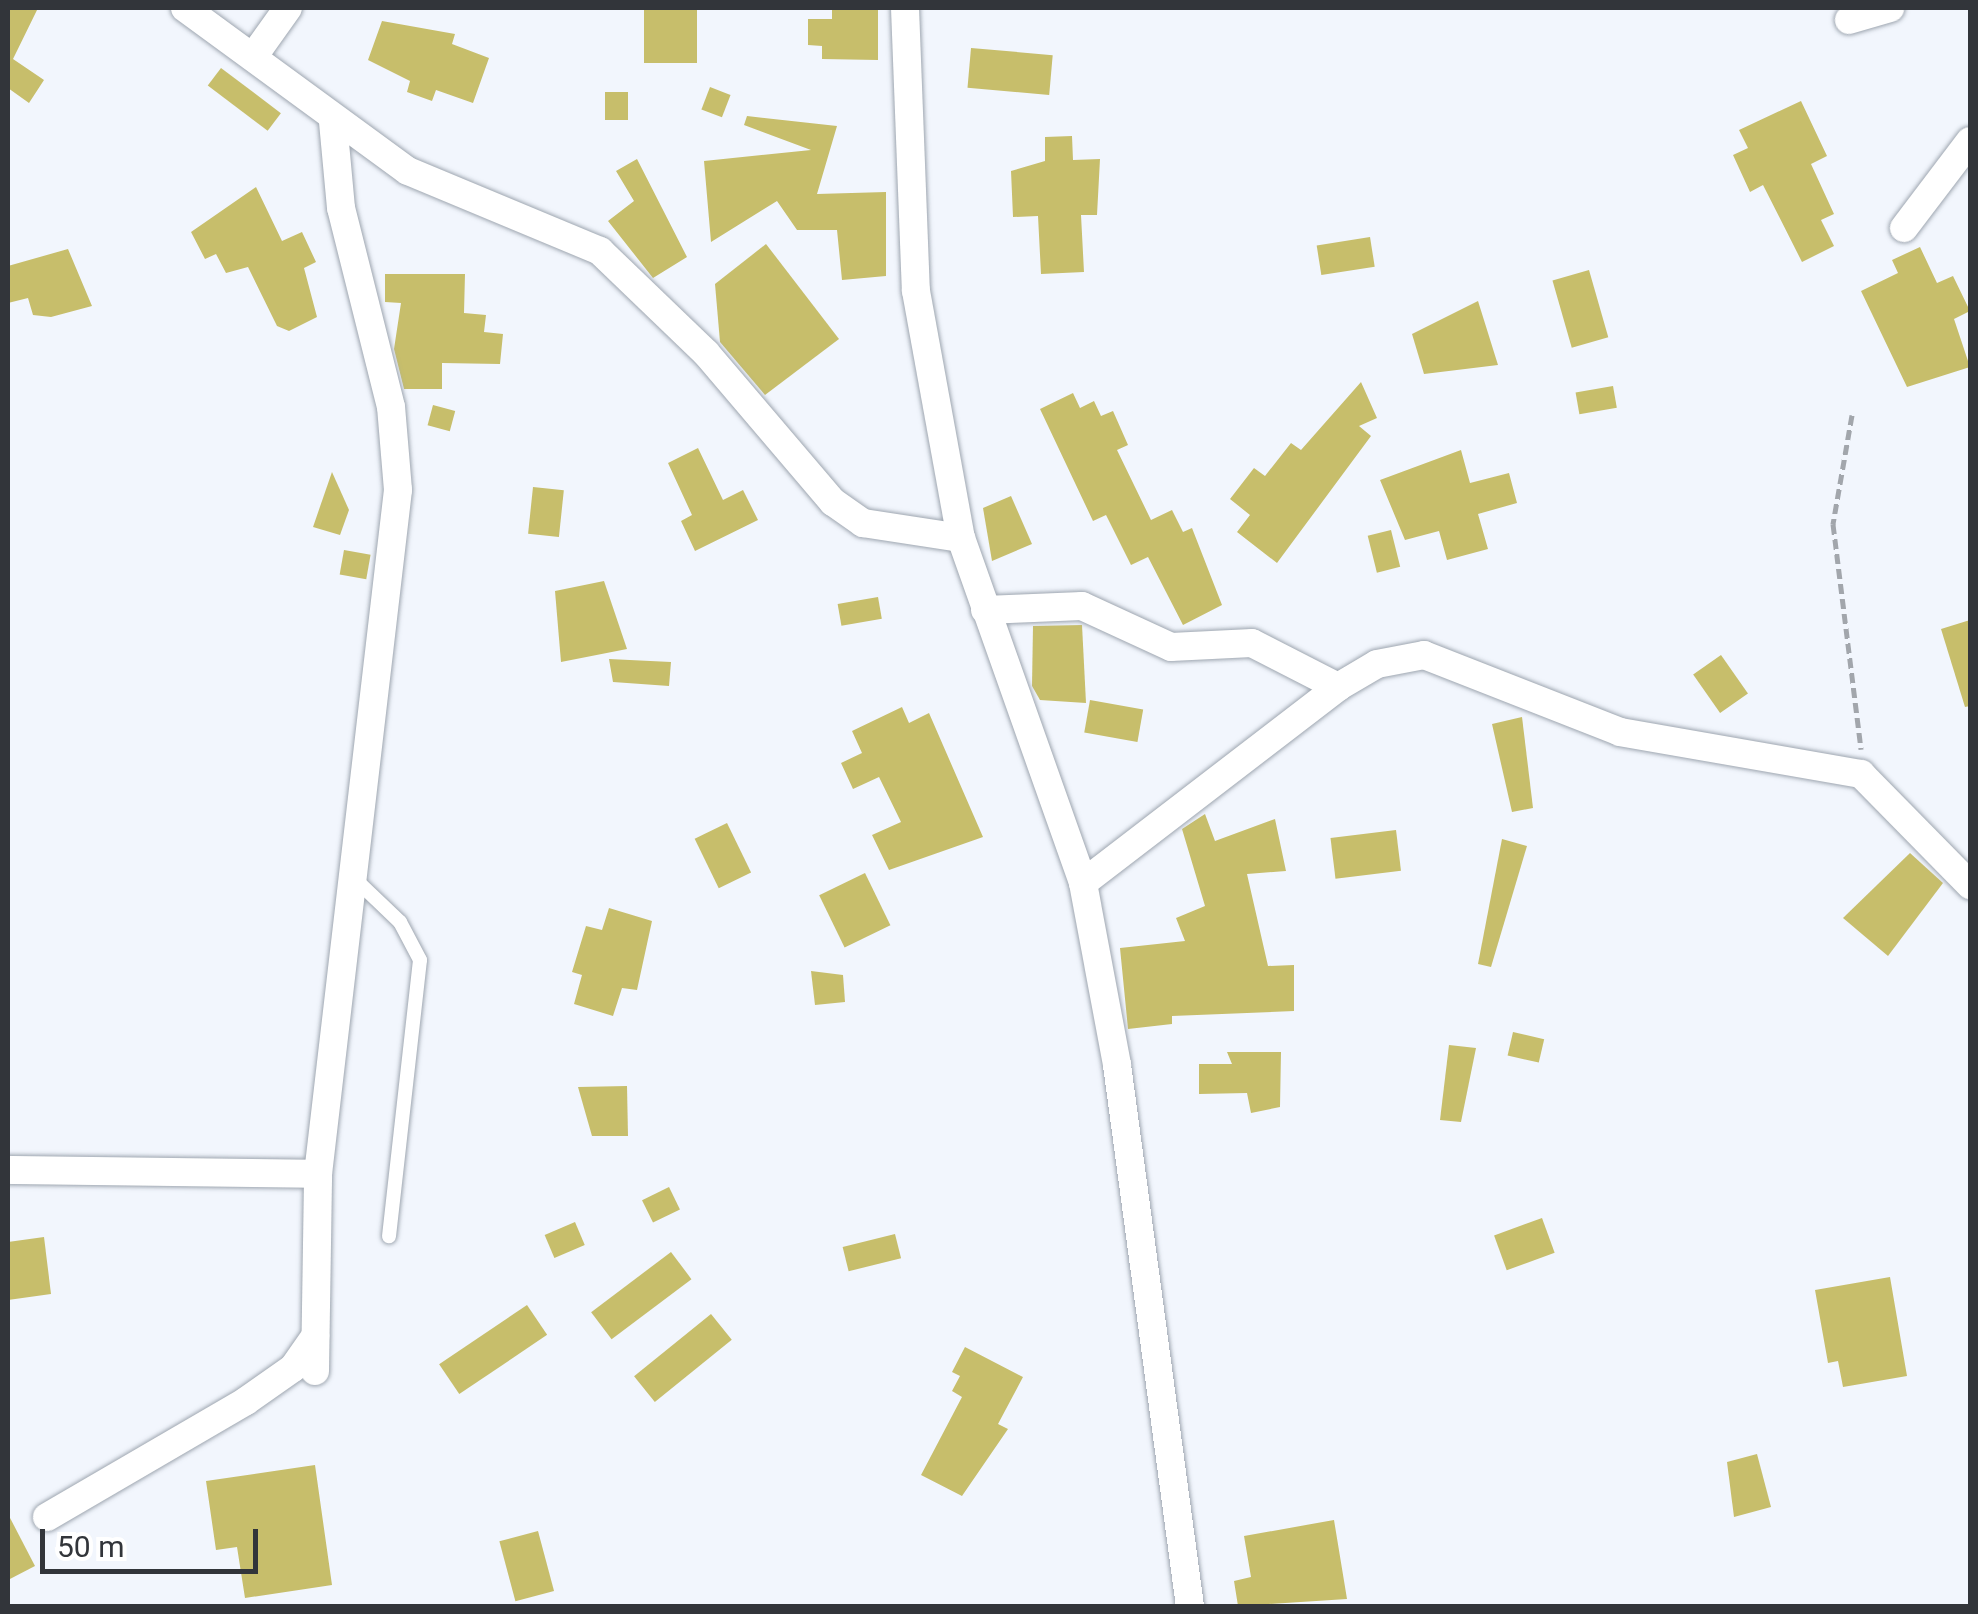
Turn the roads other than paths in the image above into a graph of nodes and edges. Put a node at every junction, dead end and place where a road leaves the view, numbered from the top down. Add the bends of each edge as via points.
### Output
1 (185, 8) edge
2 (288, 8) edge
3 (905, 8) edge
4 (1890, 8) edge
5 (1848, 20) dead end
6 (253, 56) junction
7 (333, 122) junction
8 (1970, 140) edge
9 (1904, 228) dead end
10 (961, 538) junction
11 (985, 610) junction
12 (1338, 686) junction
13 (356, 880) junction
14 (1083, 883) junction
15 (1970, 885) edge
16 (8, 1170) edge
17 (318, 1174) junction
18 (390, 1236) dead end
19 (314, 1336) junction
20 (315, 1371) dead end
21 (47, 1517) dead end
22 (1190, 1606) edge

1 - 6 street
2 - 6 street
3 - 10 street via 916,291
4 - 5 street
6 - 7 street
7 - 10 street via 408,170 600,251 706,353 833,502 863,523
7 - 13 street via 341,208 391,407 398,490
8 - 9 street
10 - 11 street
11 - 12 street via 1082,606 1172,648 1252,643
11 - 14 street
12 - 14 street
12 - 15 street via 1376,664 1424,655 1620,732 1861,774
13 - 17 street
13 - 18 lane via 400,922 420,960
14 - 22 street
16 - 17 street
17 - 19 street
19 - 20 street
19 - 21 street via 293,1368 246,1401

